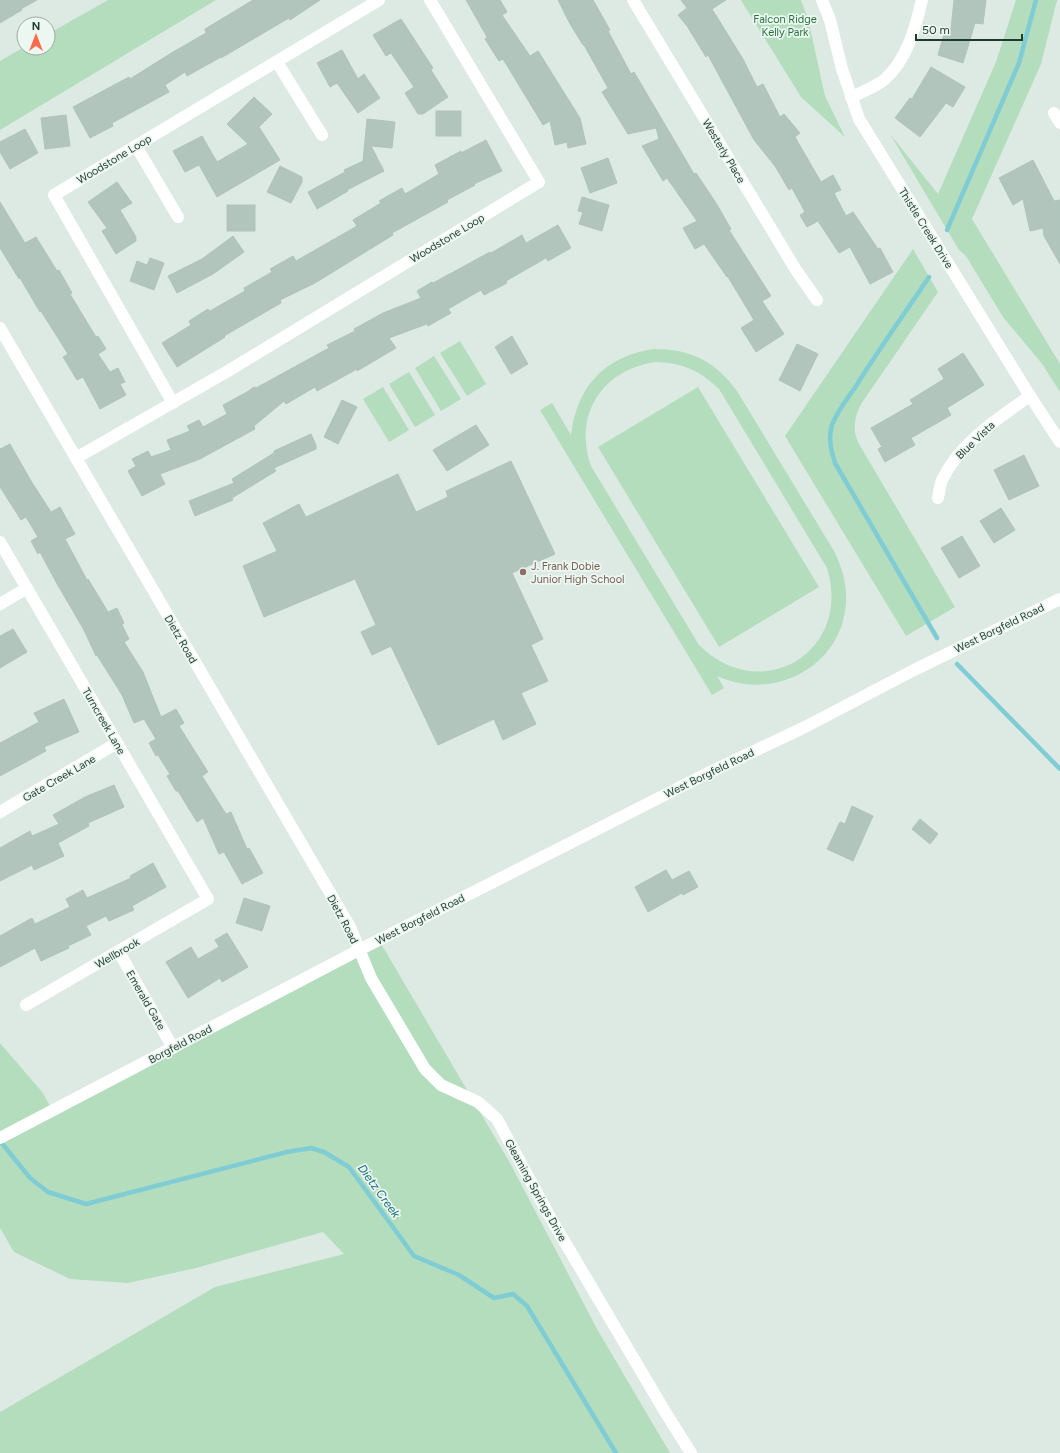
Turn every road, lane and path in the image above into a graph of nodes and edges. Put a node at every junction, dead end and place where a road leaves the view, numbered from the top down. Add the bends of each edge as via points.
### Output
1 (379, 0) edge
2 (430, 0) edge
3 (633, 0) edge
4 (822, 0) edge
5 (922, 0) edge
6 (277, 62) junction
7 (851, 98) junction
8 (322, 135) dead end
9 (136, 146) junction
10 (178, 217) dead end
11 (817, 300) dead end
12 (0, 328) edge
13 (1030, 396) junction
14 (173, 403) junction
15 (1060, 442) edge
16 (76, 458) junction
17 (938, 498) dead end
18 (0, 542) edge
19 (27, 588) junction
20 (1060, 599) edge
21 (0, 604) edge
22 (117, 743) junction
23 (0, 812) edge
24 (208, 899) joint
25 (360, 950) junction
26 (119, 952) junction
27 (26, 1005) dead end
28 (173, 1048) junction
29 (0, 1138) edge
30 (691, 1453) edge

1 - 6 street, Woodstone Loop
2 - 14 street, Woodstone Loop via 539,182
3 - 11 street, Westerly Place via 796,270
4 - 7 street, Thistle Creek Drive
5 - 7 street via 910,43 898,64 883,80
6 - 8 street
6 - 9 street, Woodstone Loop
7 - 13 street, Thistle Creek Drive via 859,119
9 - 10 street
9 - 14 street, Woodstone Loop via 54,195
12 - 16 street, Dietz Road
13 - 15 street, Thistle Creek Drive
13 - 17 street, Blue Vista via 989,425 954,459 942,482
14 - 16 street, Woodstone Loop
16 - 25 street, Dietz Road via 350,927
18 - 19 street, Turncreek Lane
19 - 21 street
19 - 22 street, Turncreek Lane
20 - 25 street, West Borgfeld Road via 708,773
22 - 23 street, Gate Creek Lane
22 - 24 street, Turncreek Lane
24 - 26 street, Wellbrook
25 - 28 street, Borgfeld Road
25 - 30 street, Gleaming Springs Drive via 371,978 425,1069 441,1085 478,1102 497,1119 550,1217
26 - 27 street, Wellbrook
26 - 28 street, Emerald Gate
28 - 29 street, Borgfeld Road

